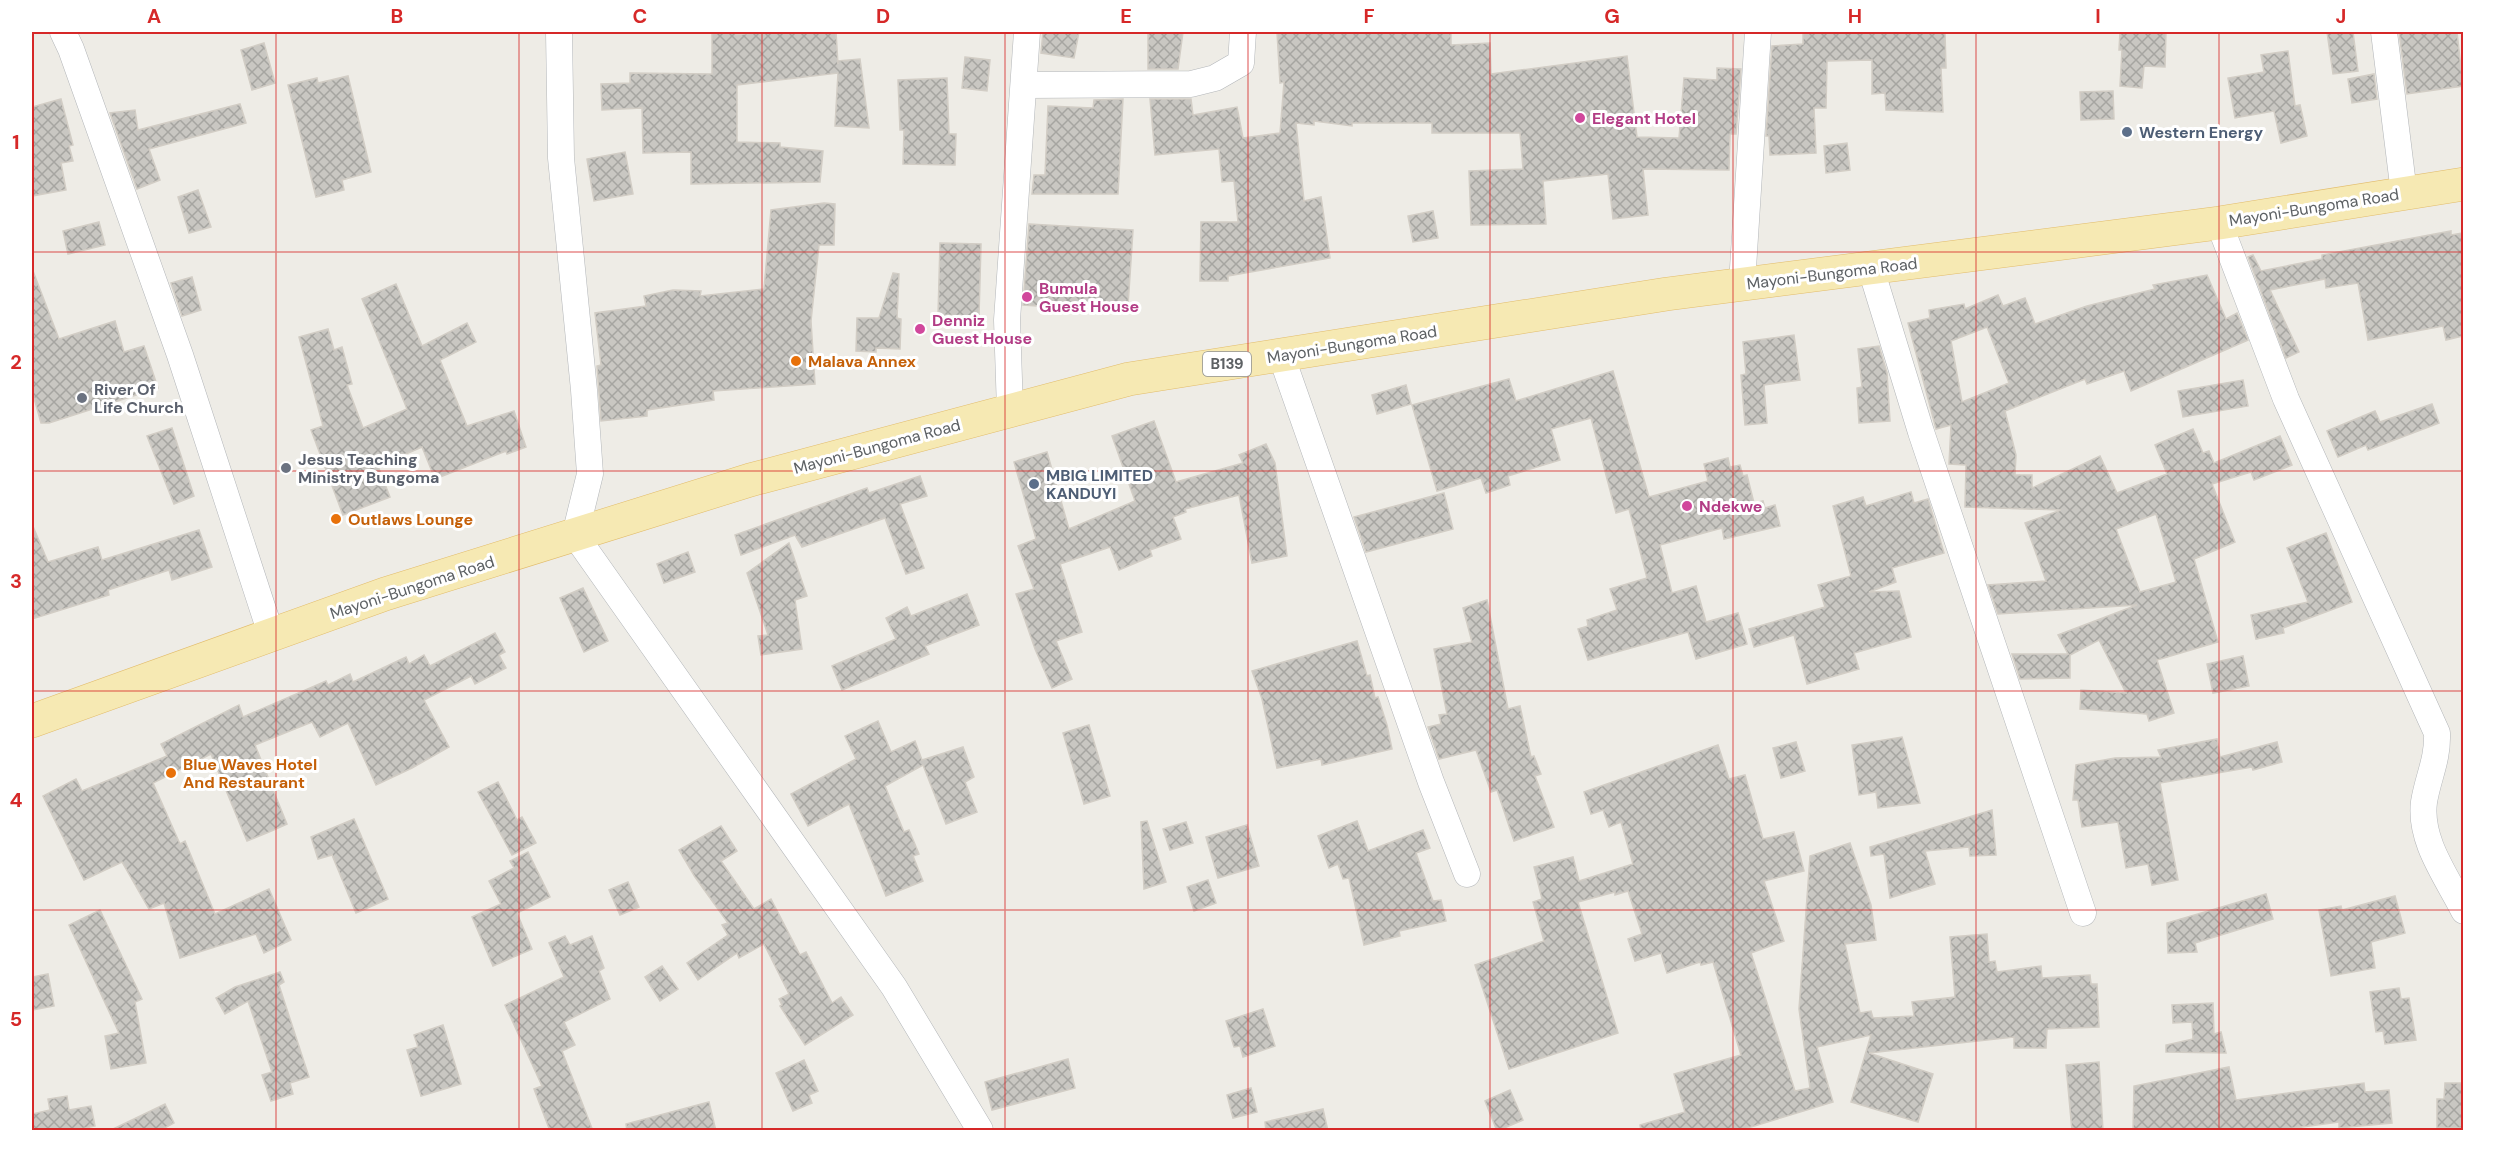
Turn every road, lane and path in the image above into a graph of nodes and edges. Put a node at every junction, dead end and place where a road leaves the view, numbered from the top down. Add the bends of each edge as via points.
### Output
1 (63, 32) edge
2 (559, 32) edge
3 (1027, 32) edge
4 (1244, 32) edge
5 (1758, 32) edge
6 (2384, 32) edge
7 (1025, 85) junction
8 (2463, 184) edge
9 (2404, 193) junction
10 (2219, 223) junction
11 (1871, 269) junction
12 (1742, 284) junction
13 (1281, 355) junction
14 (1010, 410) junction
15 (575, 535) junction
16 (272, 633) junction
17 (32, 721) edge
18 (1467, 874) dead end
19 (2463, 910) edge
20 (2083, 913) dead end
21 (980, 1131) edge

1 - 16 street via 176,344
2 - 15 street via 561,158 590,474
3 - 7 street
4 - 7 street via 1241,63 1215,78 1191,84
5 - 12 street
6 - 9 street
7 - 14 street via 1007,320
8 - 9 main road, Mayoni-Bungoma Road / B139
9 - 10 main road, Mayoni-Bungoma Road / B139
10 - 11 main road, Mayoni-Bungoma Road / B139
10 - 19 street via 2286,399 2437,733 2438,752 2424,800 2423,823
11 - 12 main road, Mayoni-Bungoma Road / B139
11 - 20 street via 1921,432
12 - 13 main road, Mayoni-Bungoma Road / B139
13 - 14 main road, Mayoni-Bungoma Road / B139 via 1129,379
13 - 18 street
14 - 15 main road, Mayoni-Bungoma Road / B139 via 750,480
15 - 16 main road, Mayoni-Bungoma Road / B139
15 - 21 street via 894,987
16 - 17 main road, Mayoni-Bungoma Road / B139

